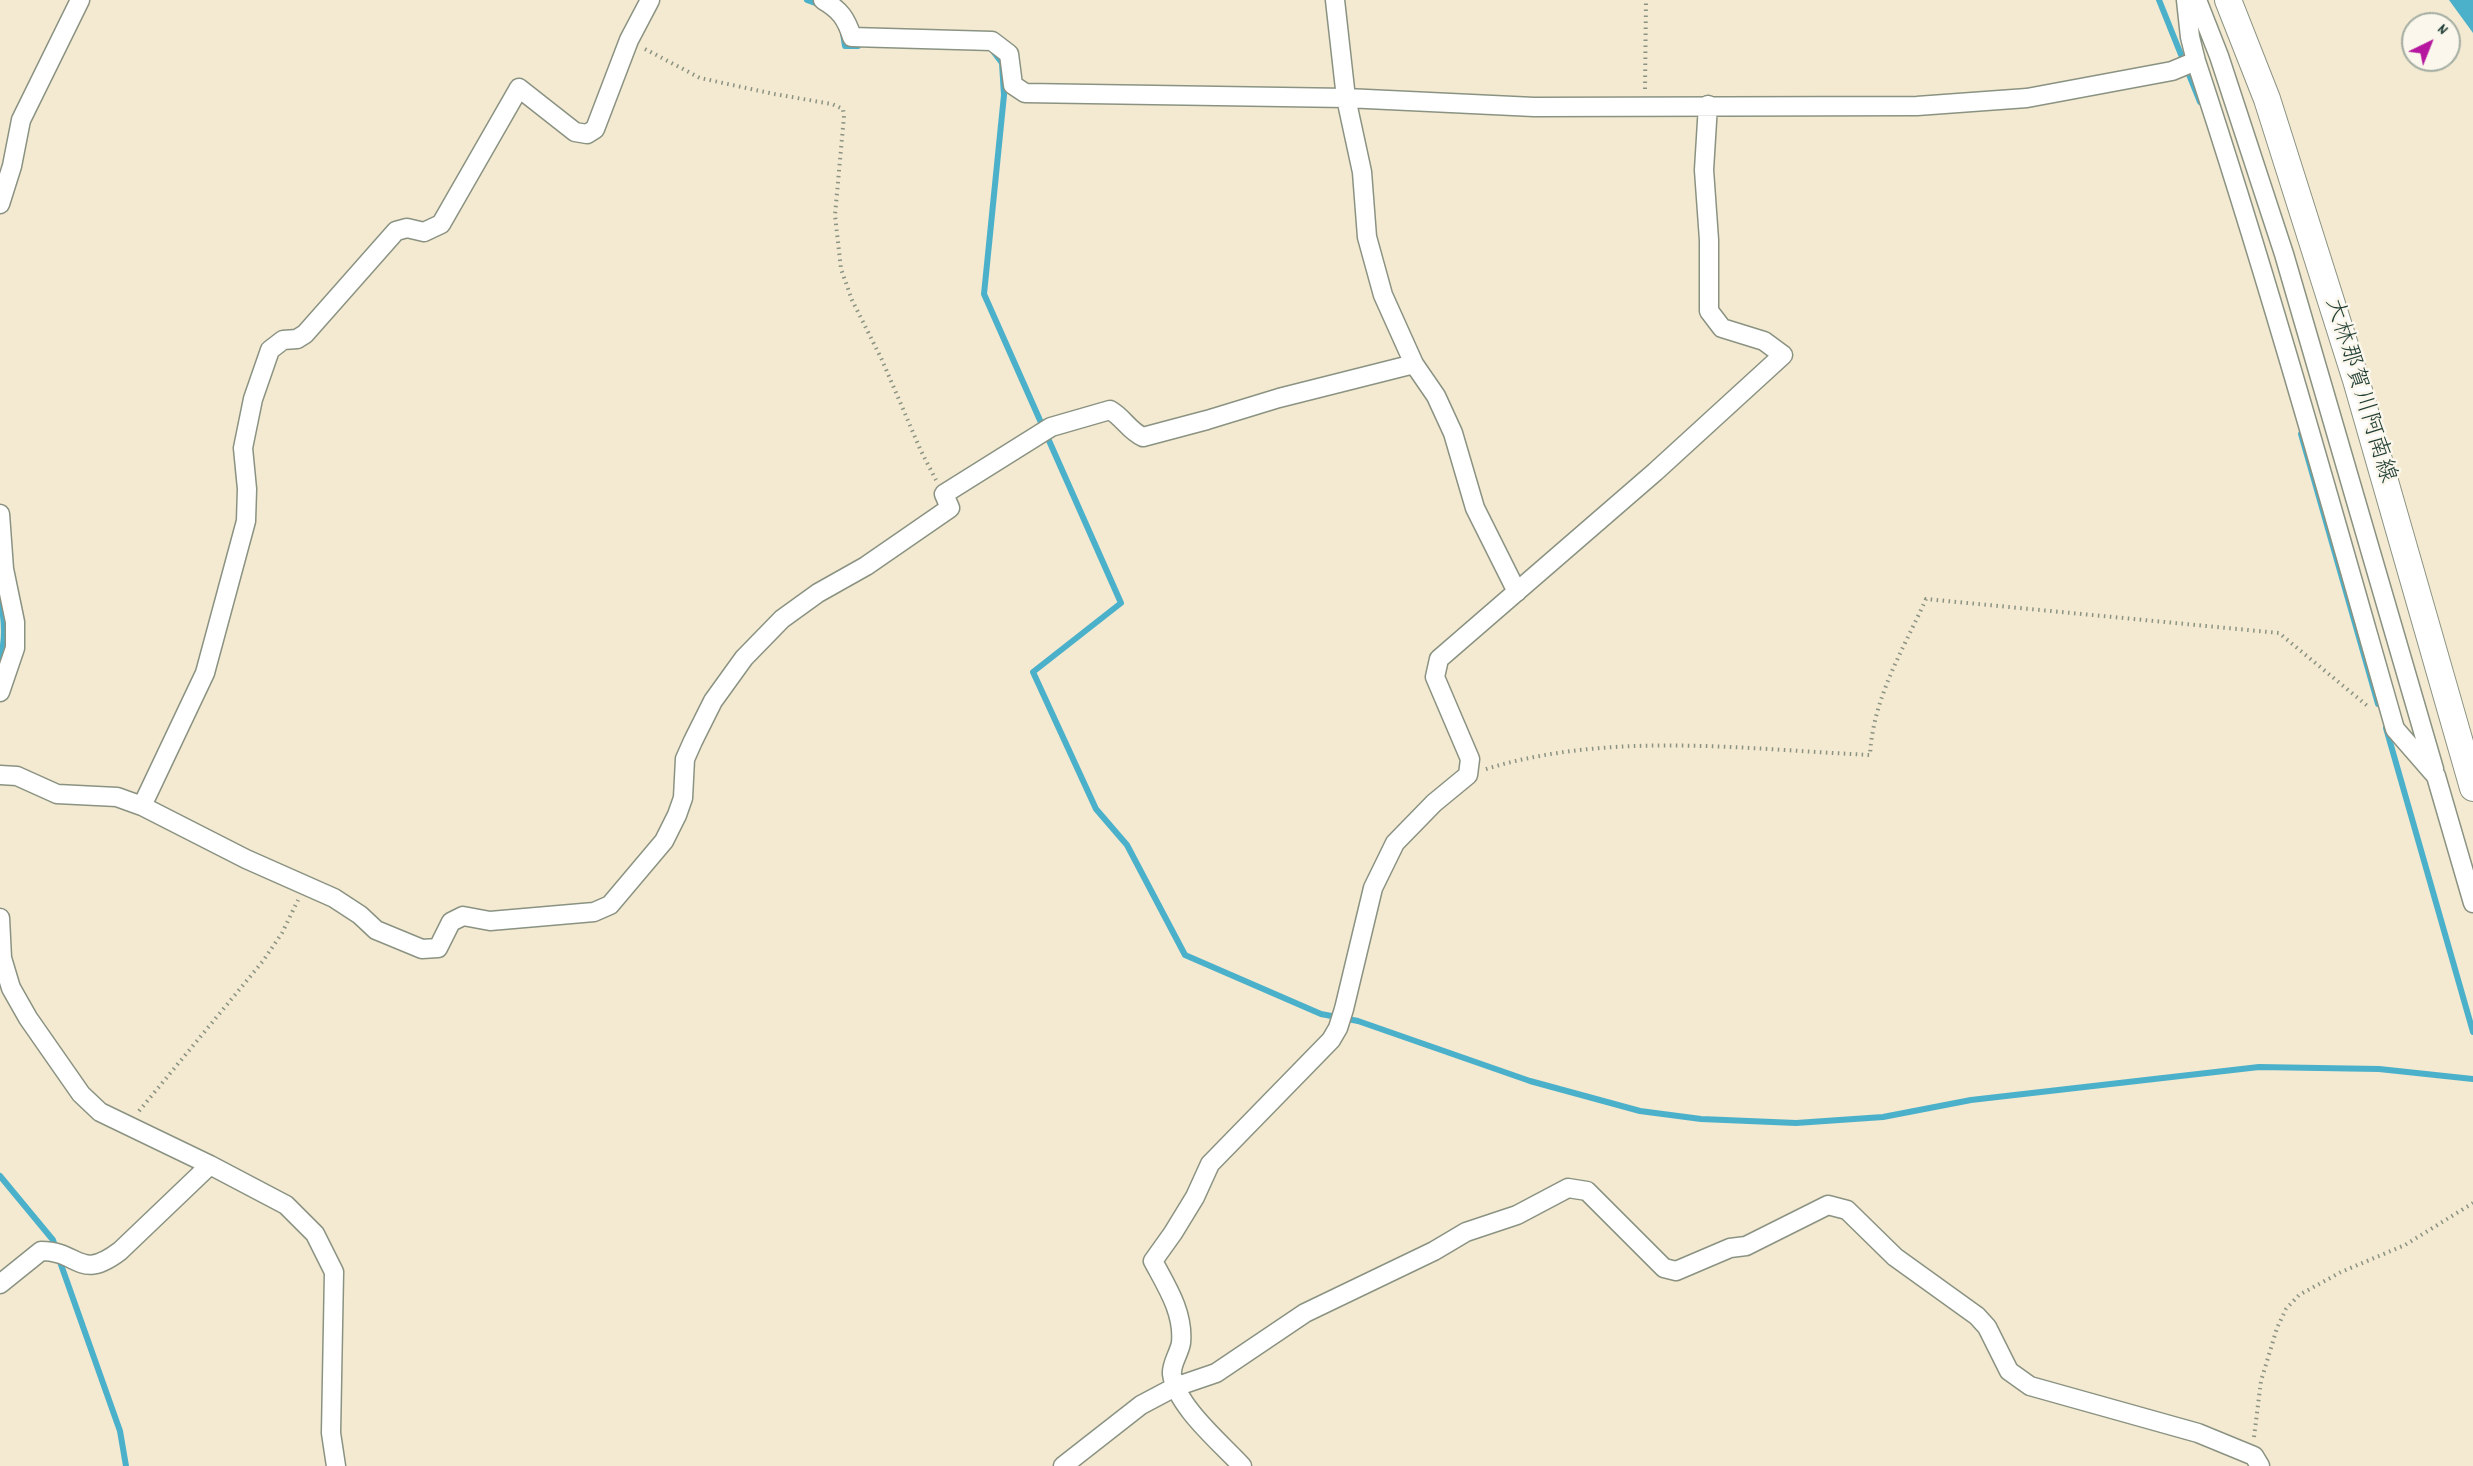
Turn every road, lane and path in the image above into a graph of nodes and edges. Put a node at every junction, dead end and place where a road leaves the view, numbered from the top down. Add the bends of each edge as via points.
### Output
1 (80, 0) edge
2 (650, 0) edge
3 (823, 0) edge
4 (1335, 0) edge
5 (1646, 0) edge
6 (2186, 0) edge
7 (2197, 0) edge
8 (2228, 0) edge
9 (629, 40) junction
10 (2196, 61) junction
11 (1346, 98) junction
12 (1708, 105) junction
13 (1645, 106) junction
14 (0, 204) edge
15 (1414, 364) junction
16 (944, 494) junction
17 (0, 514) edge
18 (1517, 592) junction
19 (0, 692) edge
20 (2395, 729) junction
21 (0, 774) edge
22 (1468, 775) junction
23 (2436, 776) junction
24 (2473, 788) edge
25 (142, 806) junction
26 (303, 885) junction
27 (2473, 903) edge
28 (0, 918) edge
29 (127, 1126) junction
30 (210, 1165) junction
31 (2473, 1203) edge
32 (0, 1284) edge
33 (1175, 1387) junction
34 (2257, 1461) edge
35 (336, 1466) edge
36 (1063, 1466) edge
37 (1242, 1466) edge

1 - 14 street via 21,120
2 - 9 street
3 - 11 street via 838,9 852,37 992,41 1009,54 1013,85 1025,93
4 - 11 street
5 - 13 path
6 - 10 street
7 - 23 street via 2284,254
8 - 24 main road, 大林那賀川阿南線 via 2267,99 2356,380
9 - 16 path via 700,78 843,109 835,214 841,269 921,451
9 - 25 street via 595,129 587,134 575,132 519,88 441,224 424,232 406,228 396,231 305,334 284,340 270,350 243,448 246,521 205,673
10 - 12 street via 2172,71 2027,98 1917,106
10 - 20 street via 2290,358
11 - 13 street via 1534,107
11 - 15 street via 1362,172 1367,237 1383,295
12 - 13 street
12 - 18 street via 1704,170 1709,311 1722,328 1764,341 1783,355
15 - 16 street via 1143,436 1134,433 1122,416 1110,410 1082,417 1039,433
15 - 18 street via 1436,396 1453,433 1474,508
16 - 26 street via 950,508 782,619 744,658 713,701 685,759 683,798 664,841 610,905 594,912 490,921 463,916 450,922 438,948 422,949 376,930 334,898
17 - 19 street via 15,648
18 - 22 street via 1439,659 1435,677 1470,759
20 - 22 path via 2279,633 1926,599 1889,674 1871,735 1870,755 1621,746 1522,758
20 - 23 street
21 - 25 street via 17,776 57,794 117,797
22 - 33 street via 1395,843 1373,888 1344,1009 1331,1040 1210,1164 1195,1197 1153,1261 1180,1313 1181,1344 1171,1372
23 - 27 street
25 - 26 street
26 - 29 path via 290,918 263,961
28 - 29 street via 2,958 11,988 28,1018 81,1094 100,1112
29 - 30 street
30 - 32 street via 105,1263 92,1266 41,1251
30 - 35 street via 286,1205 315,1234 334,1272 331,1433
31 - 34 path via 2405,1245 2299,1295 2286,1309 2261,1381 2254,1425
33 - 34 street via 1216,1373 1305,1313 1466,1232 1517,1215 1568,1188 1587,1191 1664,1268 1676,1271 1730,1248 1746,1246 1828,1205 1846,1210 1895,1257 1977,1316 2010,1371 2030,1386 2198,1433
33 - 36 street via 1141,1405
33 - 37 street

